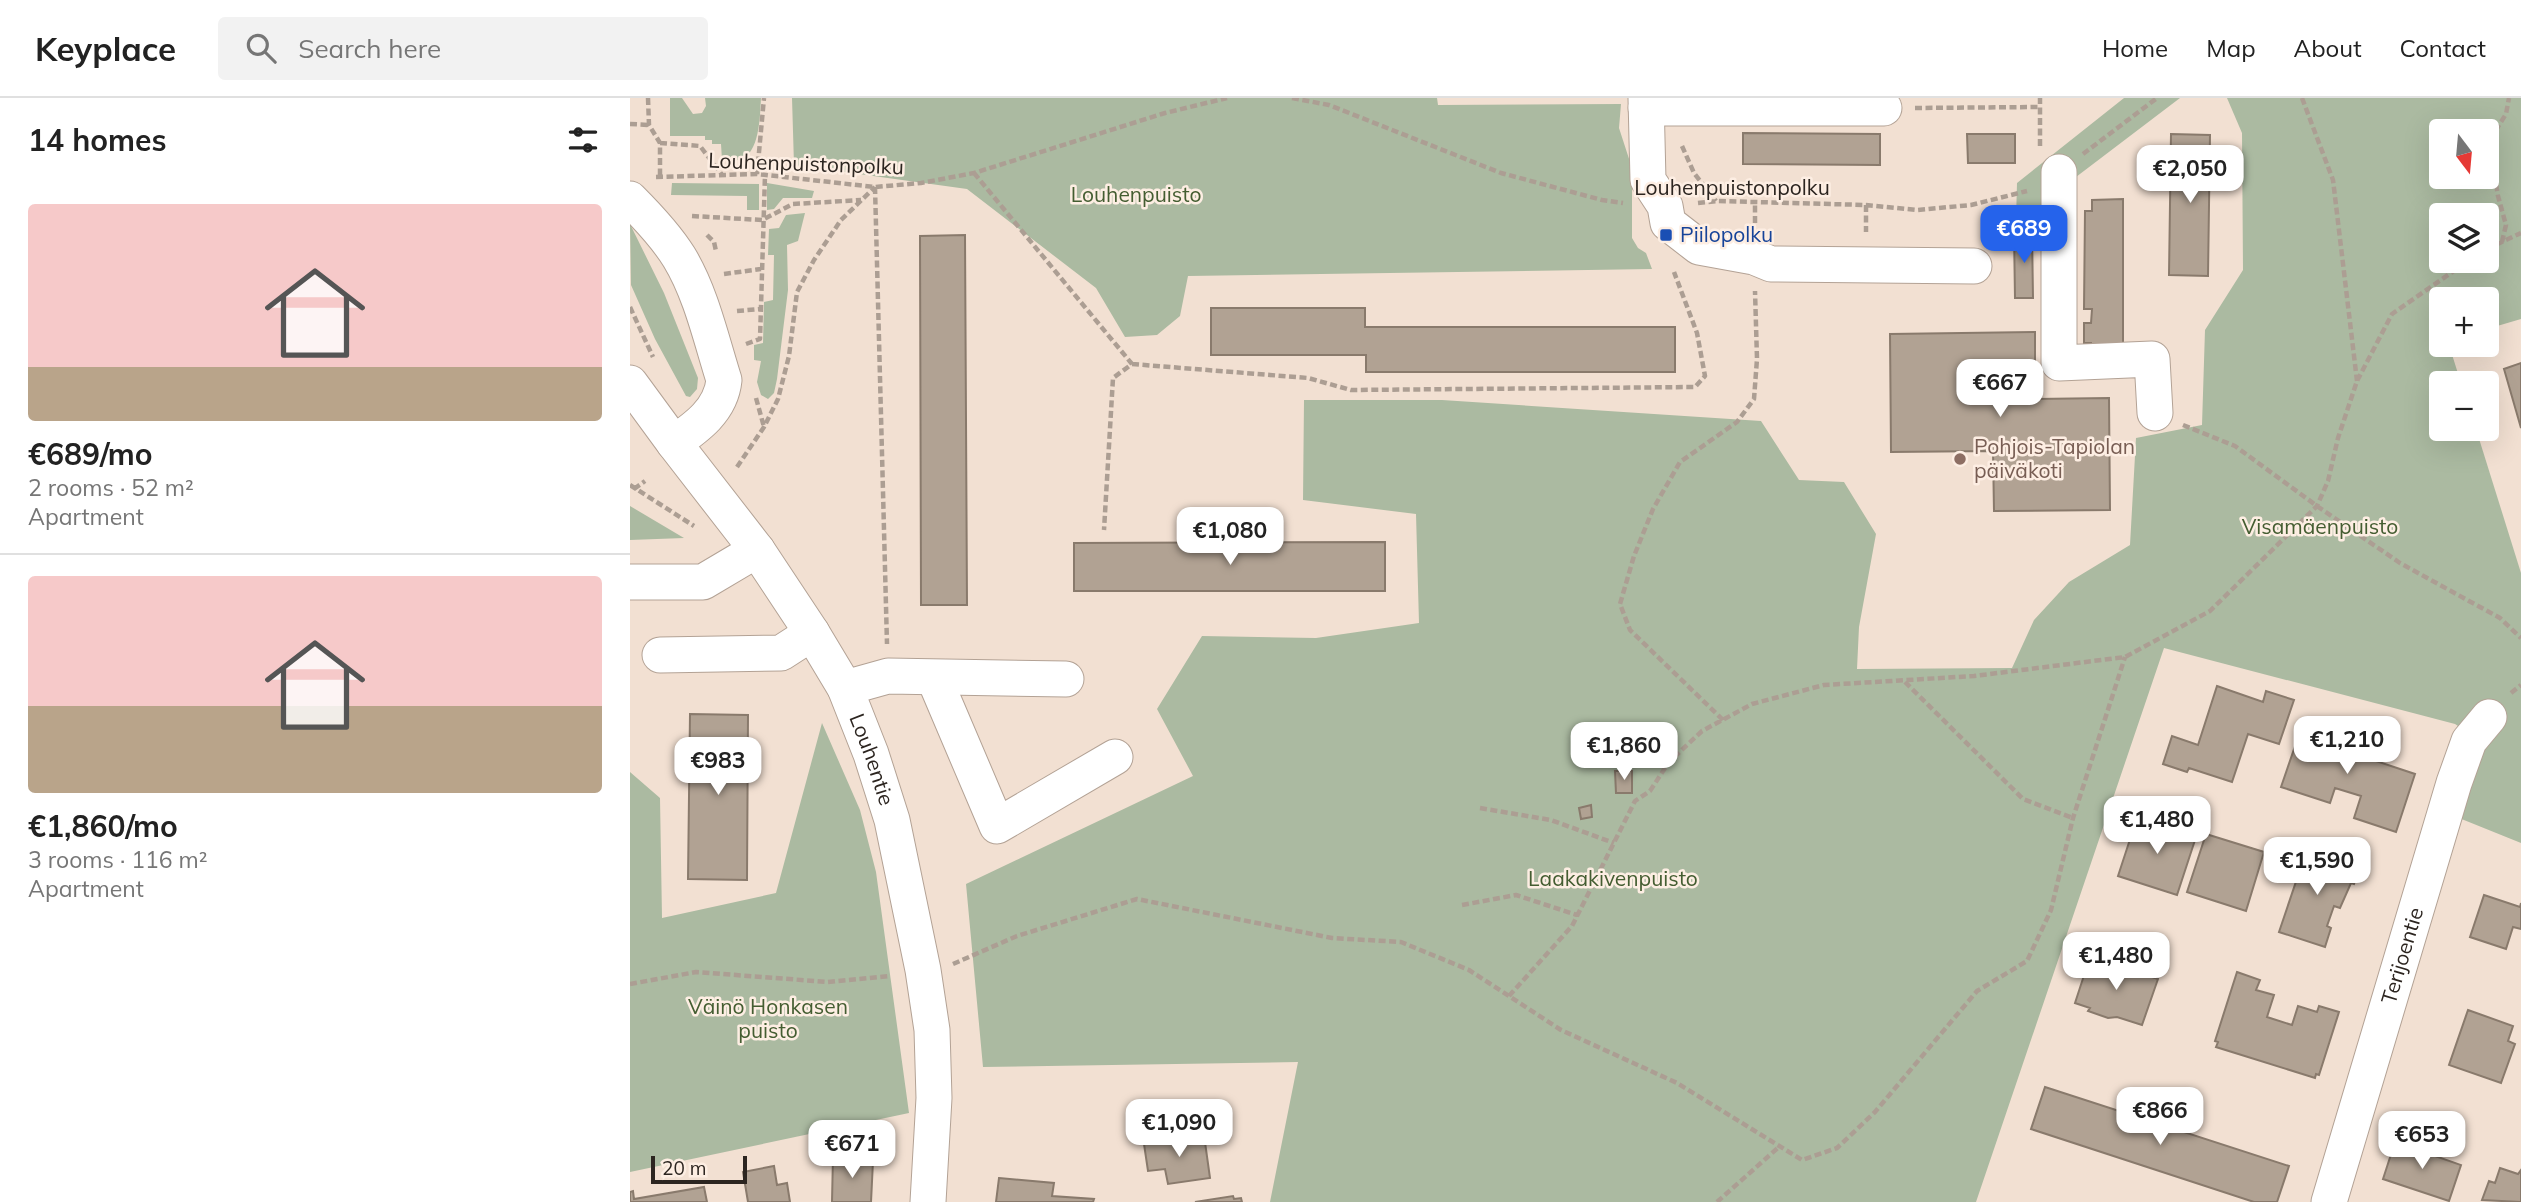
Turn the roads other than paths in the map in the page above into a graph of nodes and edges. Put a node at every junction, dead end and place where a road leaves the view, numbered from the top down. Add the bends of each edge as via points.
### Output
1 (1657, 105) edge
2 (1884, 108) road end
3 (2059, 172) road end
4 (640, 188) edge
5 (1974, 266) dead end
6 (630, 383) edge
7 (2155, 413) road end
8 (674, 443) junction
9 (757, 550) junction
10 (630, 582) edge
11 (812, 632) junction
12 (660, 655) dead end
13 (934, 678) junction
14 (1066, 679) dead end
15 (845, 688) junction
16 (2488, 717) dead end
17 (1115, 757) dead end
18 (928, 1202) edge
19 (2329, 1202) edge

1 - 2 street
1 - 5 street via 1648,180 1666,215 1699,247 1771,264
3 - 7 street via 2059,363 2152,359
4 - 8 street via 649,218 691,279 724,380 717,405 700,425
6 - 8 street, Louhentie
8 - 9 street, Louhentie
9 - 10 street via 703,582
9 - 11 street, Louhentie
11 - 12 street via 781,653
11 - 15 street, Louhentie
13 - 14 street
13 - 15 street via 888,676
13 - 17 street via 997,826
15 - 18 street, Louhentie via 892,820 923,970 932,1030 934,1098
16 - 19 street, Terijoentie via 2469,741 2454,783

